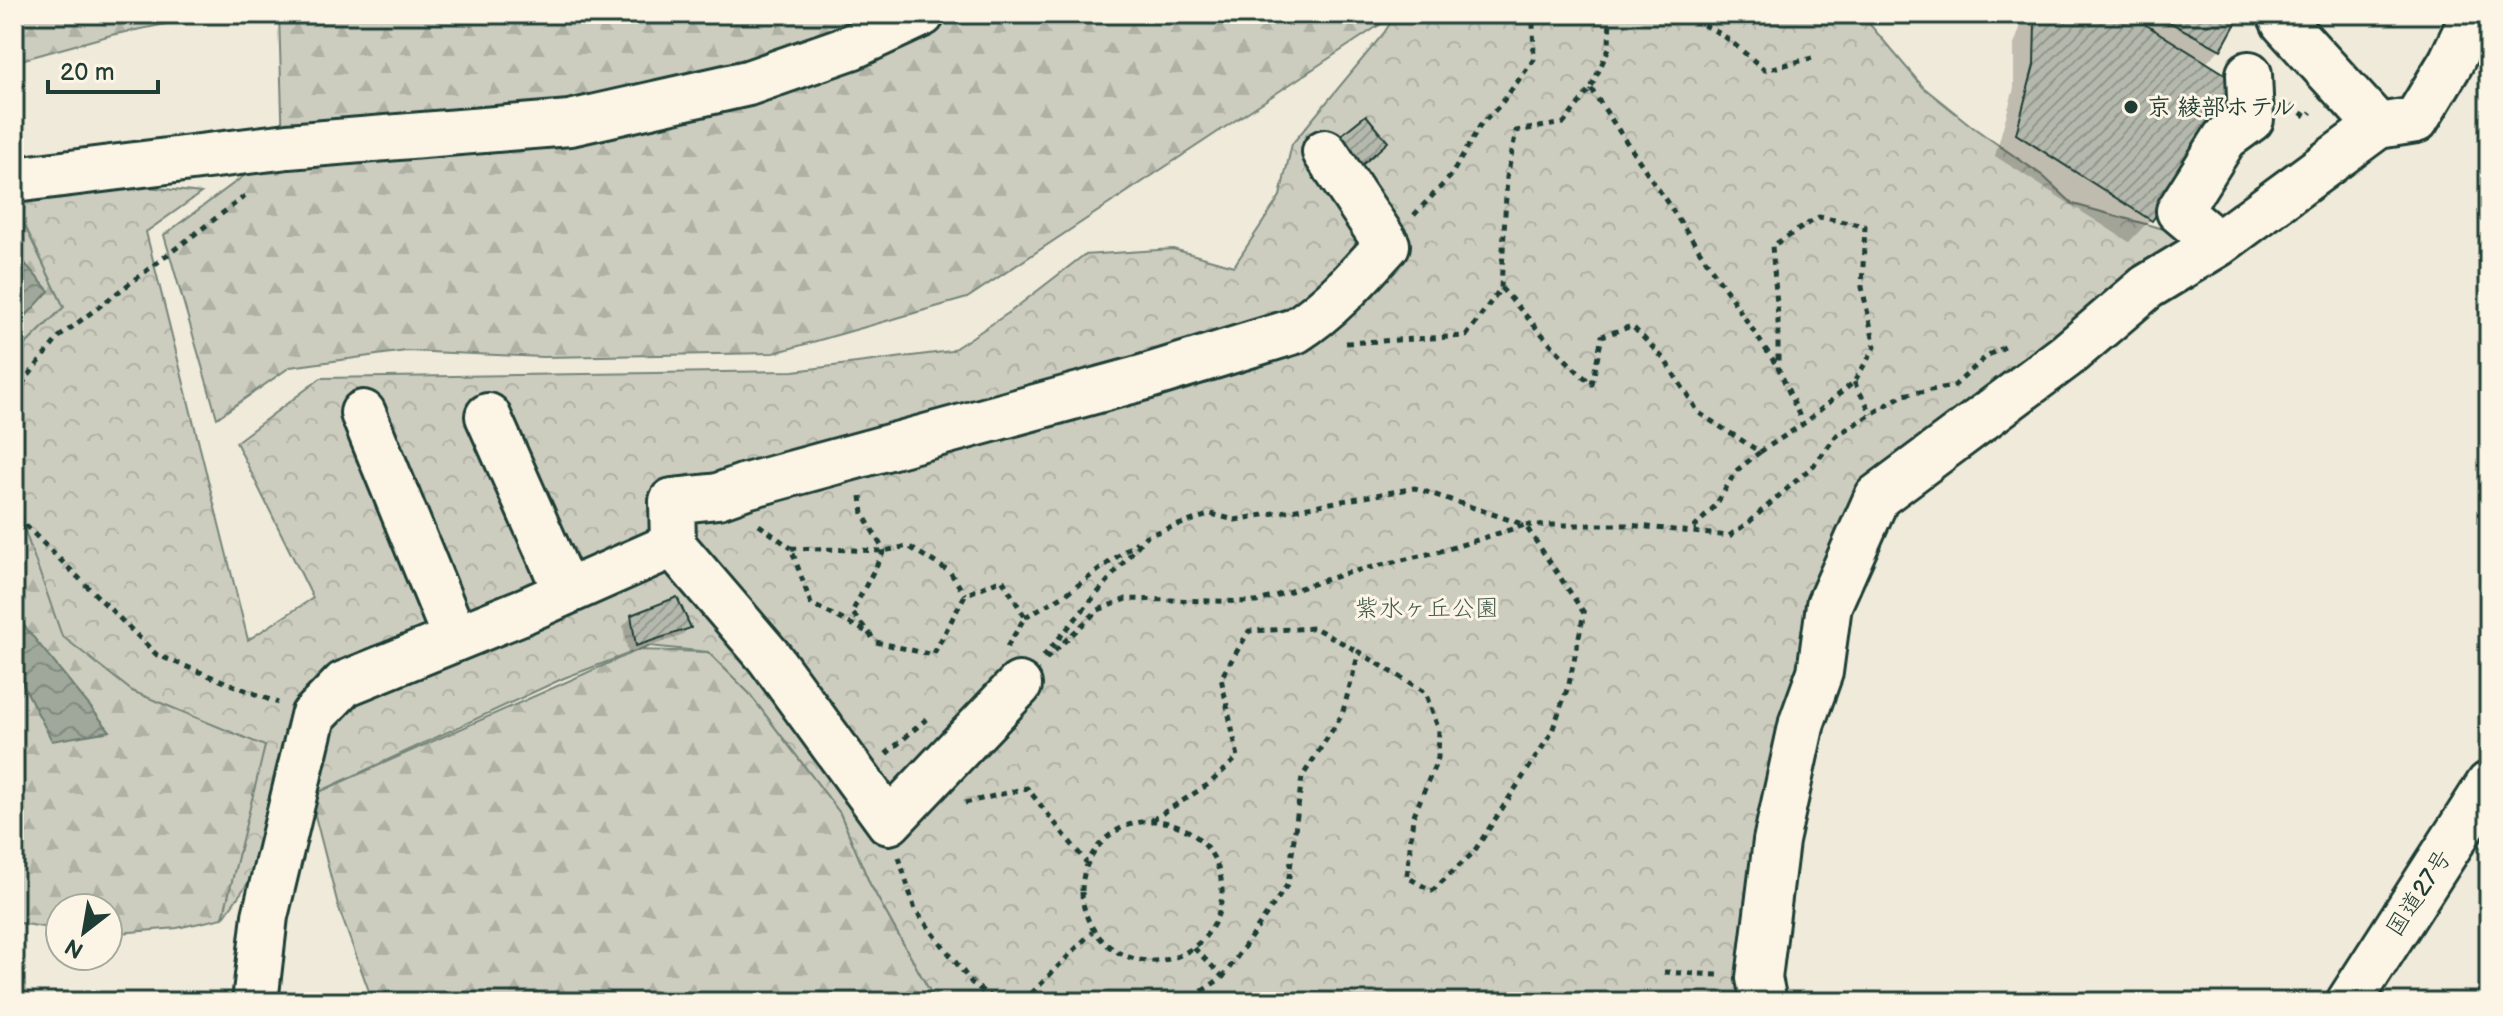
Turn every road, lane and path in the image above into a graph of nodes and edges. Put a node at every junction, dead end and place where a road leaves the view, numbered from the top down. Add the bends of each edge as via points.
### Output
1 (922, 14) edge
2 (1536, 14) edge
3 (1610, 14) edge
4 (1682, 14) edge
5 (2280, 14) edge
6 (2474, 14) edge
7 (1812, 58) dead end
8 (2249, 74) dead end
9 (1591, 88) junction
10 (2378, 126) junction
11 (288, 146) junction
12 (1325, 152) dead end
13 (14, 180) edge
14 (2218, 244) junction
15 (1387, 245) junction
16 (1501, 288) junction
17 (1341, 344) dead end
18 (2066, 356) junction
19 (1778, 367) junction
20 (1854, 382) junction
21 (14, 394) edge
22 (363, 413) dead end
23 (1872, 414) junction
24 (488, 416) dead end
25 (1803, 424) junction
26 (1760, 452) junction
27 (856, 456) junction
28 (14, 504) edge
29 (1525, 525) junction
30 (1691, 531) junction
31 (1146, 536) junction
32 (673, 545) junction
33 (884, 551) junction
34 (566, 592) junction
35 (965, 595) junction
36 (1025, 617) junction
37 (869, 633) junction
38 (455, 638) junction
39 (1359, 652) junction
40 (1011, 670) junction
41 (935, 711) dead end
42 (313, 716) junction
43 (859, 779) junction
44 (2489, 784) edge
45 (951, 807) dead end
46 (1151, 820) junction
47 (889, 822) junction
48 (1086, 862) junction
49 (1093, 931) junction
50 (1194, 948) junction
51 (1664, 972) dead end
52 (1223, 977) junction
53 (1761, 990) edge
54 (255, 1002) edge
55 (997, 1002) edge
56 (1023, 1002) edge
57 (1186, 1002) edge
58 (2349, 1002) edge

1 - 11 main road via 851,47 748,83 570,123
2 - 15 path via 1534,59 1480,126 1450,177
3 - 9 path via 1609,48
4 - 7 path via 1723,35 1765,70
5 - 10 main road
6 - 10 main road via 2416,120
8 - 14 main road via 2251,119 2225,138 2179,211
9 - 16 path via 1564,123 1516,131 1507,177
9 - 19 path
10 - 14 main road
11 - 13 main road
11 - 21 path via 268,178 59,337
12 - 15 main road
14 - 18 main road via 2147,287
15 - 27 main road via 1341,296 1295,331
16 - 17 path via 1466,336
16 - 26 path via 1565,363 1592,384 1602,336 1632,326 1664,359 1699,413
18 - 23 path via 2033,334 1988,355 1954,386 1903,395
18 - 53 main road via 1877,497 1829,605 1820,672 1802,722 1776,841
19 - 20 path via 1772,246 1819,217 1850,223 1865,226 1862,287 1875,347
19 - 25 path
20 - 23 path
20 - 25 path
22 - 38 main road
23 - 30 path via 1837,435 1814,465 1729,536
24 - 34 main road
25 - 26 path
26 - 30 path via 1736,471 1716,505
27 - 32 main road via 718,496 672,501
27 - 33 path via 863,514
28 - 42 path via 23,523 157,655
29 - 30 path
29 - 31 path via 1415,488 1235,520 1211,514
29 - 39 path via 1584,613 1569,684 1551,734 1473,853 1432,891 1407,877 1413,817 1438,758 1439,730 1425,692
29 - 40 path via 1256,602 1126,599 1098,610
31 - 36 path
31 - 40 path
32 - 34 main road
32 - 43 main road via 769,657
33 - 35 path via 908,546 931,558 950,572
33 - 37 path via 852,612
33 - 37 path via 791,548 811,604
34 - 38 main road
35 - 36 path via 1002,579
35 - 37 path via 933,655 876,642
36 - 40 path
38 - 42 main road via 344,684
39 - 46 path via 1315,628 1249,631 1221,678 1238,757 1209,784
39 - 52 path via 1342,715 1302,777 1288,884
40 - 47 main road
41 - 43 path
42 - 54 main road via 265,916
43 - 47 main road
44 - 58 main road, 国道27号
45 - 48 path via 1027,788
46 - 48 path via 1113,832
46 - 50 path via 1196,836 1222,877 1215,924
47 - 55 path via 915,910 972,983
48 - 49 path via 1083,909
49 - 50 path via 1110,949 1132,959 1156,962
49 - 56 path
50 - 52 path
51 - 53 path
52 - 57 path

